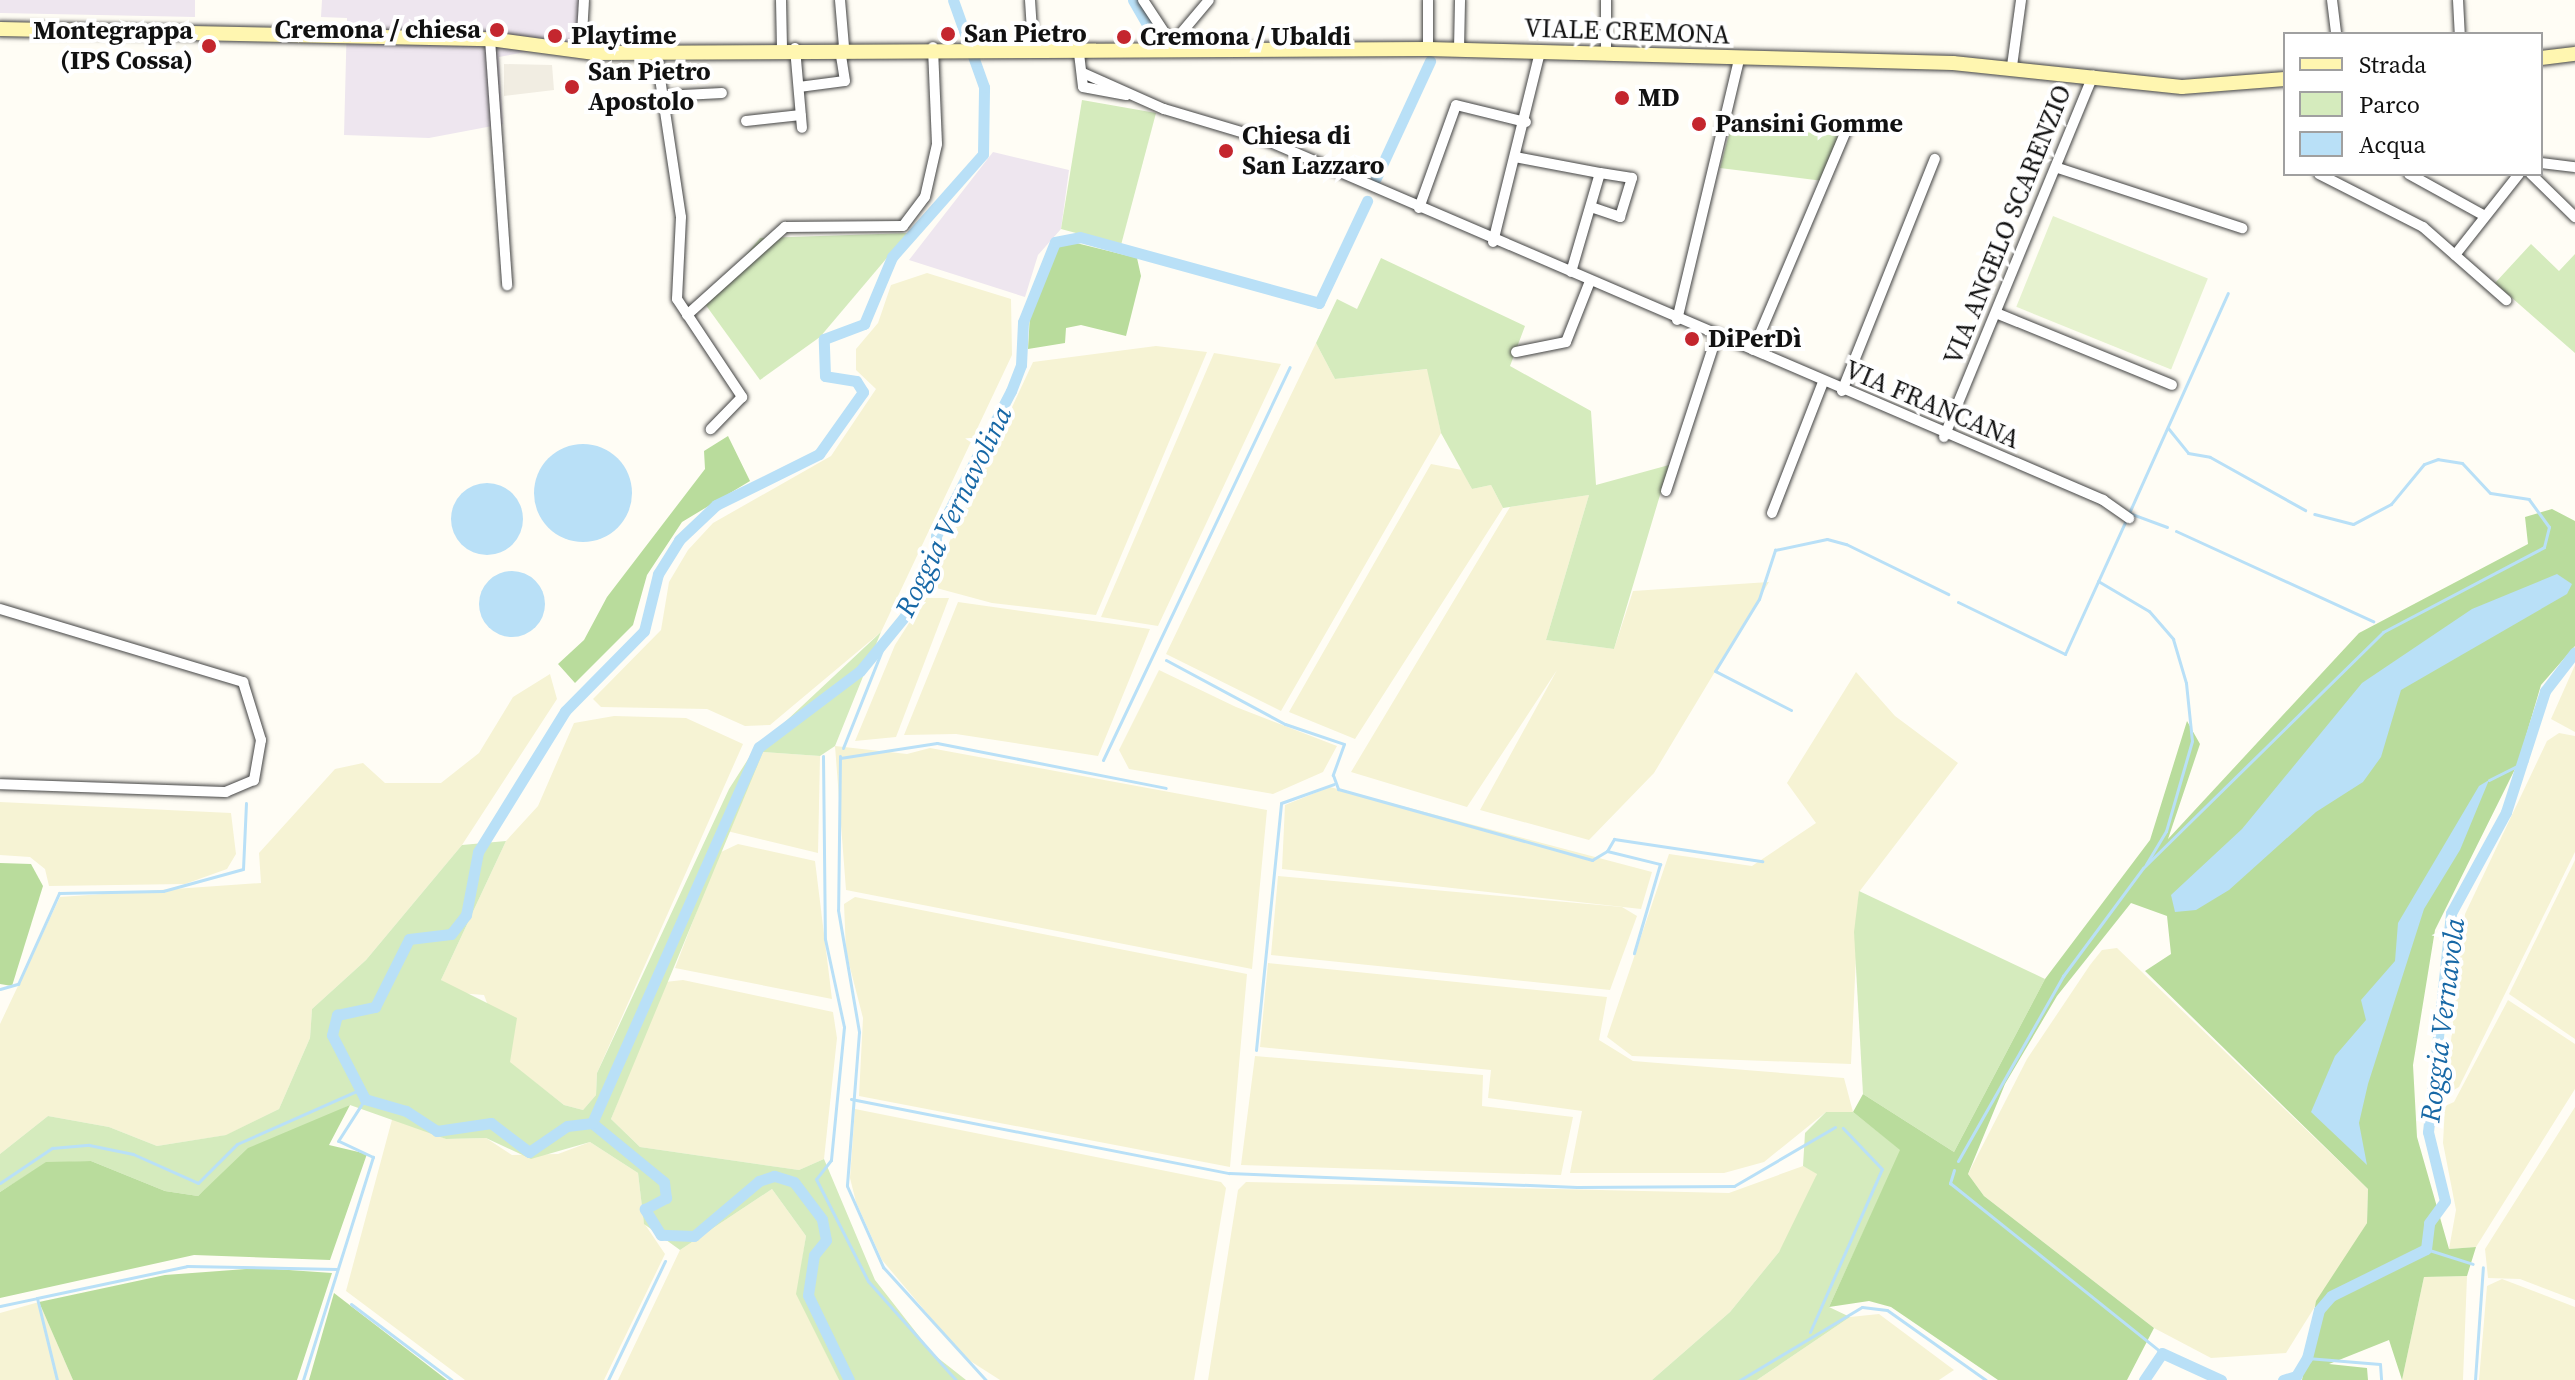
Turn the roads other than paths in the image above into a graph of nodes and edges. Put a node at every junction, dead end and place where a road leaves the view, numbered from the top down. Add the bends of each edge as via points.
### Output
1 (584, 0) edge
2 (781, 0) edge
3 (840, 0) edge
4 (1030, 0) edge
5 (1143, 0) edge
6 (1209, 0) edge
7 (1428, 0) edge
8 (1460, 0) edge
9 (1606, 0) edge
10 (2021, 0) edge
11 (2332, 0) edge
12 (2458, 0) edge
13 (0, 29) edge
14 (2336, 32) edge
15 (2460, 32) edge
16 (490, 39) junction
17 (1172, 44) junction
18 (1078, 45) junction
19 (842, 47) junction
20 (933, 47) junction
21 (1033, 47) junction
22 (788, 48) junction
23 (1428, 49) junction
24 (1459, 49) junction
25 (581, 52) junction
26 (656, 52) junction
27 (1540, 52) junction
28 (2575, 54) edge
29 (1606, 55) junction
30 (2543, 58) edge
31 (1739, 60) junction
32 (2012, 66) junction
33 (1083, 73) junction
34 (2093, 75) junction
35 (2283, 79) edge
36 (799, 87) junction
37 (722, 93) dead end
38 (664, 96) junction
39 (1132, 96) junction
40 (801, 115) junction
41 (746, 121) dead end
42 (1526, 122) junction
43 (802, 128) dead end
44 (1846, 131) dead end
45 (1515, 157) junction
46 (1935, 159) dead end
47 (2543, 163) edge
48 (2575, 167) edge
49 (2058, 168) junction
50 (1600, 173) junction
51 (2323, 176) edge
52 (2413, 176) edge
53 (2517, 176) edge
54 (2533, 176) edge
55 (1591, 207) junction
56 (1419, 208) junction
57 (2485, 216) junction
58 (2575, 217) edge
59 (2242, 228) dead end
60 (1493, 242) junction
61 (2455, 255) junction
62 (1571, 272) junction
63 (1590, 281) junction
64 (507, 285) dead end
65 (2506, 300) dead end
66 (1996, 313) junction
67 (687, 315) junction
68 (1677, 320) junction
69 (1716, 338) junction
70 (1753, 350) junction
71 (1516, 352) dead end
72 (1823, 382) junction
73 (2172, 385) dead end
74 (1842, 391) junction
75 (711, 429) dead end
76 (1944, 437) junction
77 (1666, 491) dead end
78 (1772, 513) dead end
79 (2129, 518) dead end
80 (0, 609) edge
81 (0, 784) edge

1 - 25 street
2 - 22 street
3 - 19 street
4 - 21 street
5 - 17 street
6 - 17 street
7 - 23 street
8 - 24 street
9 - 29 street
10 - 32 street
11 - 14 street
12 - 15 street
13 - 16 main road, VIALE CREMONA
16 - 25 main road, VIALE CREMONA
16 - 64 street
17 - 18 main road, VIALE CREMONA
17 - 23 main road, VIALE CREMONA
18 - 21 main road, VIALE CREMONA
18 - 33 street, VIA FRANCANA
19 - 20 main road, VIALE CREMONA
19 - 22 main road, VIALE CREMONA
19 - 36 street via 845,81
20 - 21 main road, VIALE CREMONA
20 - 67 street via 937,144 925,197 903,226 785,227
22 - 26 main road, VIALE CREMONA
22 - 36 street
23 - 24 main road, VIALE CREMONA
24 - 27 main road, VIALE CREMONA
25 - 26 main road, VIALE CREMONA
26 - 38 street
27 - 29 main road, VIALE CREMONA
27 - 42 street
28 - 30 main road
29 - 31 main road, VIALE CREMONA
31 - 32 main road, VIALE CREMONA
31 - 68 street
32 - 34 main road, VIALE CREMONA
33 - 39 street, VIA FRANCANA
33 - 39 street, VIA FRANCANA via 1083,87
34 - 35 main road, VIALE CREMONA via 2182,87
34 - 49 street, VIA ANGELO SCARENZIO
36 - 40 street
37 - 38 street
38 - 67 street via 681,217 677,299
39 - 56 street, VIA FRANCANA via 1261,138
40 - 41 street
40 - 43 street
42 - 45 street
42 - 56 street via 1456,105
44 - 70 street
45 - 50 street
45 - 60 street
46 - 74 street
47 - 48 street
49 - 59 street
49 - 66 street, VIA ANGELO SCARENZIO
50 - 55 street
50 - 55 street via 1632,178 1620,217
51 - 61 street via 2404,215
52 - 57 street
53 - 57 street
54 - 58 street
55 - 62 street
56 - 60 street, VIA FRANCANA
57 - 61 street
60 - 62 street, VIA FRANCANA
61 - 65 street
62 - 63 street, VIA FRANCANA
63 - 68 street, VIA FRANCANA
63 - 71 street via 1566,342
66 - 73 street
66 - 76 street, VIA ANGELO SCARENZIO
67 - 75 street via 742,397
68 - 69 street, VIA FRANCANA
69 - 70 street, VIA FRANCANA
69 - 77 street
70 - 72 street, VIA FRANCANA
72 - 74 street, VIA FRANCANA
72 - 78 street
74 - 76 street, VIA FRANCANA
76 - 79 street, VIA FRANCANA via 2103,500
80 - 81 street via 243,682 261,740 254,780 226,792

